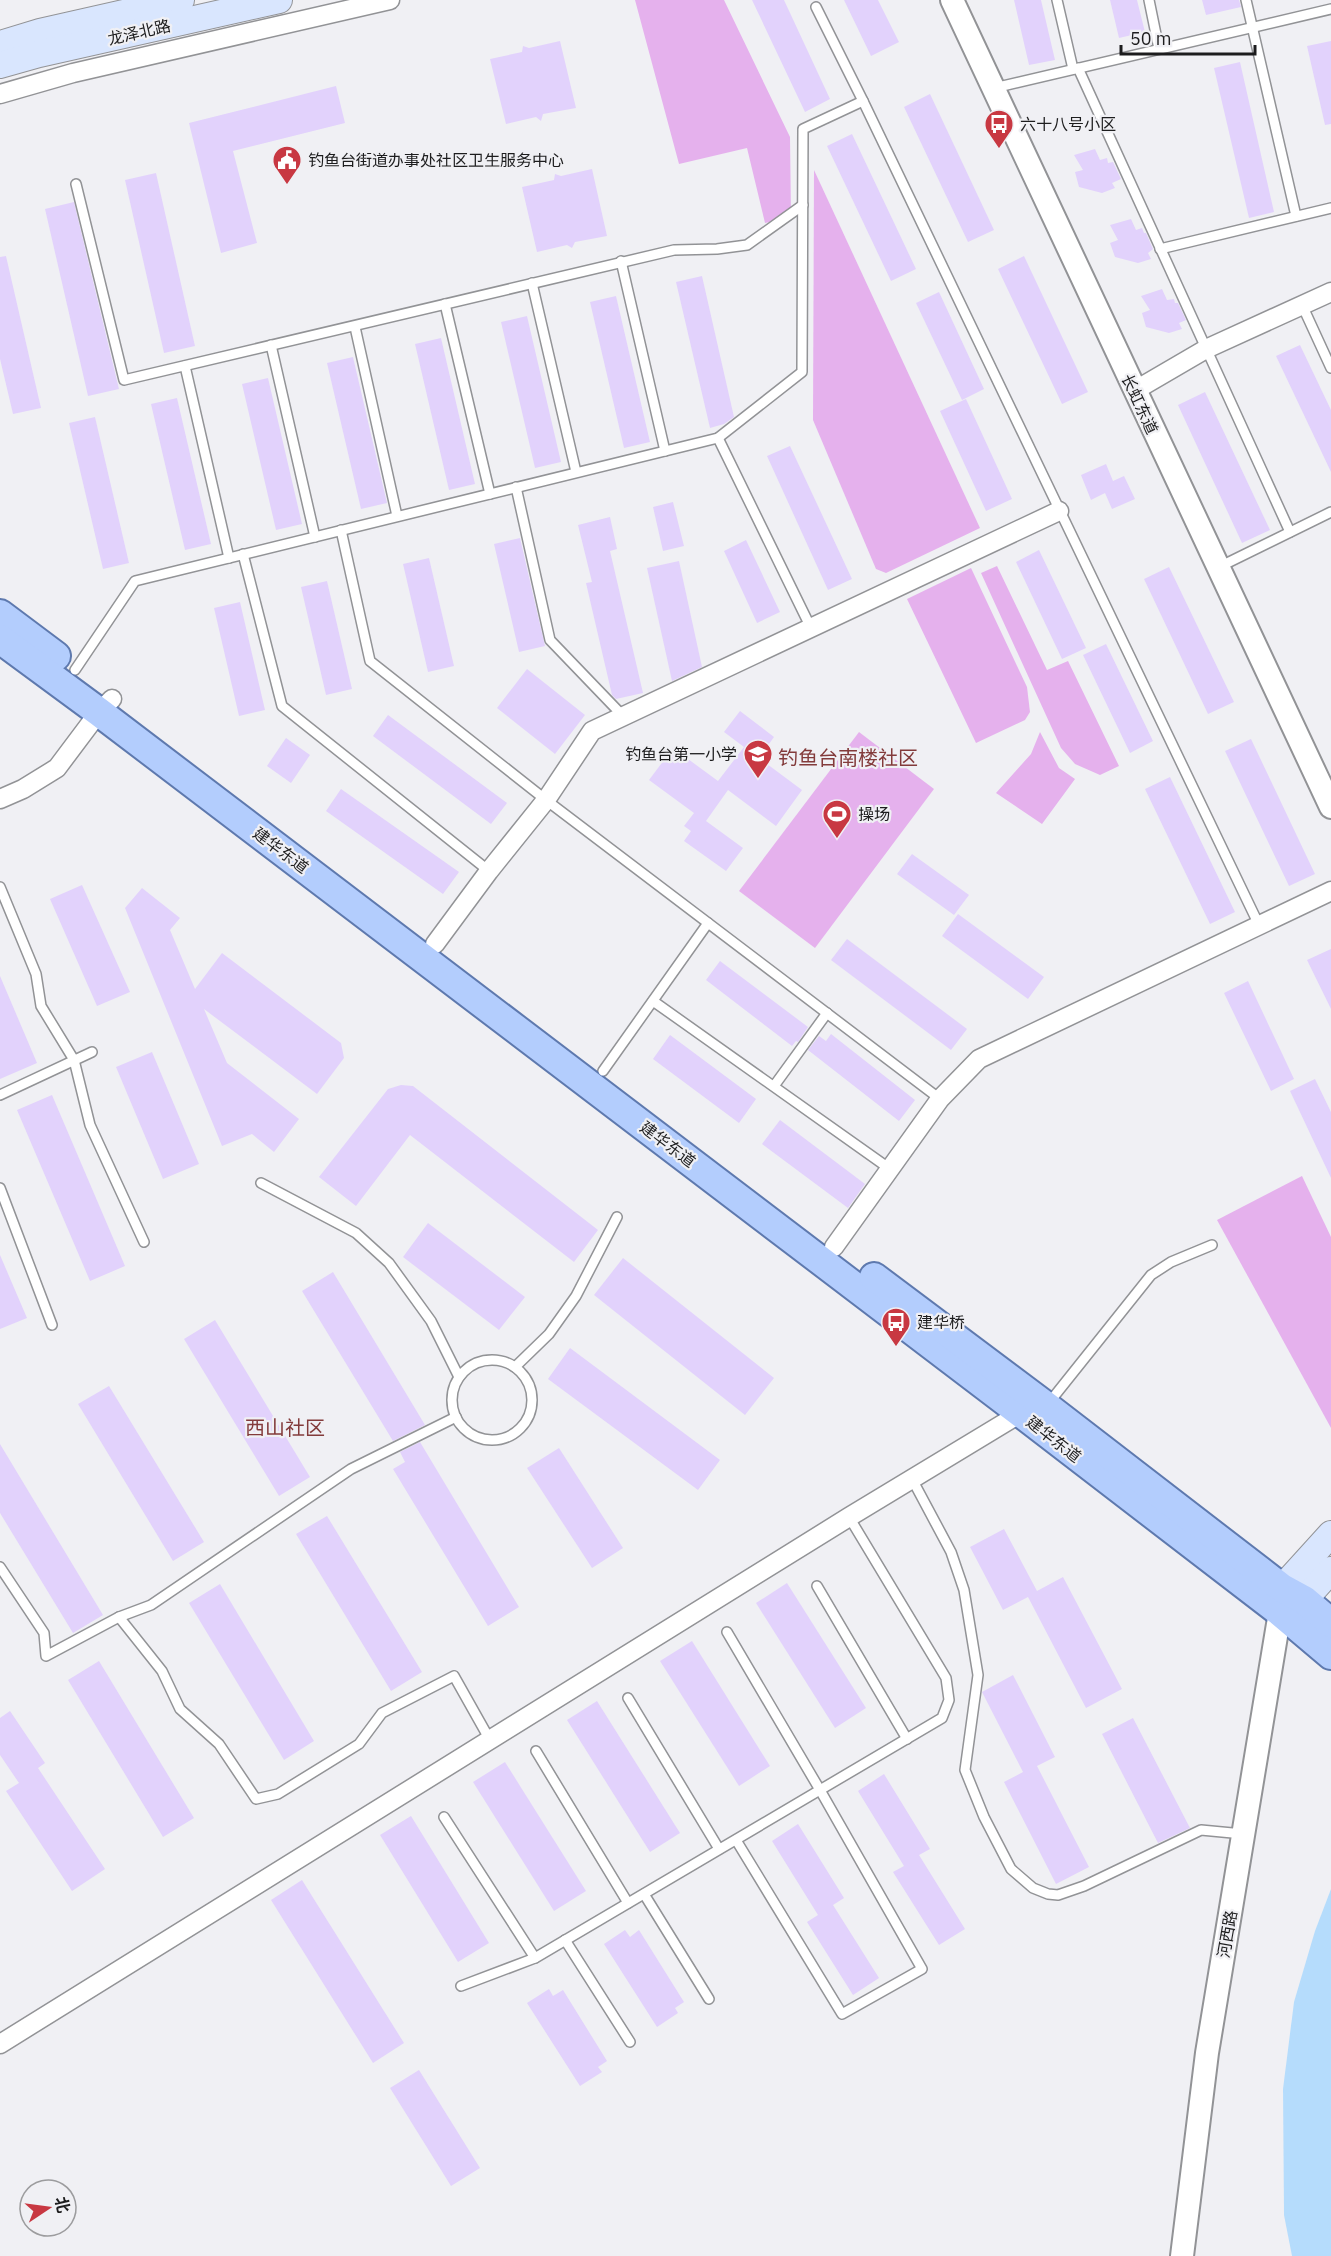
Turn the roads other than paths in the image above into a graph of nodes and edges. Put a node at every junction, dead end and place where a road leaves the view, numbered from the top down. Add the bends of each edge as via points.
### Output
1 (182, 0) edge
2 (279, 0) edge
3 (390, 0) edge
4 (952, 0) edge
5 (1056, 0) edge
6 (1149, 0) edge
7 (1246, 0) edge
8 (816, 7) dead end
9 (1331, 9) edge
10 (1252, 27) junction
11 (0, 44) edge
12 (1159, 49) junction
13 (0, 65) edge
14 (1075, 69) junction
15 (992, 88) junction
16 (0, 94) edge
17 (863, 101) junction
18 (76, 184) dead end
19 (802, 205) junction
20 (1331, 208) edge
21 (1296, 216) junction
22 (1160, 249) junction
23 (621, 261) junction
24 (532, 283) junction
25 (1331, 292) edge
26 (445, 304) junction
27 (1302, 305) junction
28 (355, 327) junction
29 (271, 345) junction
30 (1206, 349) junction
31 (185, 366) junction
32 (1331, 368) edge
33 (1134, 391) junction
34 (718, 438) junction
35 (665, 451) junction
36 (576, 472) junction
37 (516, 487) junction
38 (490, 494) junction
39 (1059, 511) junction
40 (1331, 512) edge
41 (397, 516) junction
42 (341, 530) junction
43 (1290, 532) junction
44 (315, 537) junction
45 (243, 554) junction
46 (229, 558) junction
47 (1217, 568) junction
48 (0, 614) edge
49 (812, 628) junction
50 (0, 639) edge
51 (75, 670) junction
52 (105, 705) junction
53 (624, 717) junction
54 (0, 799) edge
55 (546, 800) junction
56 (1331, 807) edge
57 (489, 871) junction
58 (0, 887) edge
59 (1331, 891) edge
60 (708, 923) junction
61 (1259, 926) junction
62 (435, 944) junction
63 (653, 1000) junction
64 (827, 1013) junction
65 (92, 1052) dead end
66 (74, 1060) junction
67 (603, 1071) junction
68 (774, 1086) junction
69 (0, 1095) edge
70 (940, 1099) junction
71 (890, 1169) junction
72 (261, 1183) dead end
73 (0, 1188) edge
74 (617, 1217) dead end
75 (144, 1242) dead end
76 (1212, 1245) dead end
77 (834, 1247) junction
78 (52, 1325) dead end
79 (515, 1367) junction
80 (459, 1377) junction
81 (1034, 1409) junction
82 (456, 1416) junction
83 (912, 1479) junction
84 (849, 1517) junction
85 (1331, 1534) edge
86 (0, 1567) edge
87 (1331, 1570) edge
88 (817, 1586) dead end
89 (1288, 1600) junction
90 (119, 1617) junction
91 (1331, 1623) edge
92 (727, 1632) dead end
93 (1331, 1655) edge
94 (628, 1698) dead end
95 (907, 1739) junction
96 (490, 1740) junction
97 (536, 1751) dead end
98 (820, 1790) junction
99 (444, 1817) dead end
100 (1244, 1834) junction
101 (736, 1840) junction
102 (719, 1849) junction
103 (644, 1894) junction
104 (628, 1903) junction
105 (565, 1940) junction
106 (535, 1958) junction
107 (461, 1986) dead end
108 (709, 1999) dead end
109 (630, 2042) dead end
110 (0, 2044) edge
111 (1182, 2256) edge

1 - 11 main road, 龙泽北路
2 - 13 main road, 龙泽北路
3 - 16 street via 85,70
4 - 15 street, 长虹东道
5 - 14 lane
6 - 12 lane
7 - 10 lane
8 - 17 lane
9 - 10 lane
10 - 12 lane
10 - 21 lane
12 - 14 lane
14 - 15 lane
14 - 22 lane
15 - 33 street, 长虹东道
17 - 19 lane via 803,129
17 - 39 lane
18 - 31 lane via 124,380
19 - 23 lane via 747,245 674,250
19 - 34 lane via 802,372
20 - 21 lane
21 - 22 lane
22 - 30 lane
23 - 24 lane
23 - 35 lane
24 - 26 lane
24 - 36 lane
25 - 27 street
26 - 28 lane
26 - 38 lane
27 - 30 street
27 - 32 lane
28 - 29 lane
28 - 41 lane
29 - 31 lane
29 - 44 lane
30 - 33 street
30 - 43 lane
31 - 46 lane
33 - 47 street, 长虹东道
34 - 35 lane
34 - 49 lane
35 - 36 lane
36 - 37 lane
37 - 38 lane
37 - 53 lane via 550,640
38 - 41 lane
39 - 49 street
39 - 61 lane
40 - 43 lane
41 - 42 lane
42 - 44 lane
42 - 55 lane via 370,661
43 - 47 lane
44 - 45 lane
45 - 46 lane
45 - 57 lane via 282,706
46 - 51 lane via 135,581
47 - 56 street, 长虹东道
48 - 51 main road, 建华东道
49 - 53 street
50 - 52 main road, 建华东道
51 - 52 main road, 建华东道
52 - 54 street via 57,768
52 - 62 main road, 建华东道
52 - 81 main road, 建华东道
53 - 55 street via 592,731
55 - 57 street
55 - 60 lane
57 - 62 street
58 - 66 lane via 36,974 41,1006
59 - 61 street
60 - 63 lane
60 - 64 lane
61 - 70 street via 986,1054
62 - 67 main road, 建华东道
63 - 67 lane
63 - 68 lane
64 - 68 lane
64 - 70 lane
65 - 66 lane
66 - 69 lane
66 - 75 lane via 90,1125
67 - 77 main road, 建华东道
68 - 71 lane
70 - 71 street
71 - 77 street
72 - 80 lane via 356,1233 389,1263 431,1321
73 - 78 lane
74 - 79 lane via 576,1296 549,1334
76 - 81 lane via 1151,1275
77 - 81 main road, 建华东道
79 - 80 lane via 504,1361 479,1362
79 - 82 lane via 524,1376 532,1401 522,1426 500,1439 486,1440 463,1428
80 - 82 lane via 453,1389
81 - 83 street
81 - 89 main road, 建华东道
82 - 90 lane via 351,1469 151,1605
83 - 84 street
83 - 100 lane via 951,1552 964,1590 978,1675 965,1770 1011,1869 1033,1888 1058,1895 1201,1830
84 - 95 lane via 946,1678 949,1700 942,1718
84 - 96 street
85 - 89 main road
86 - 90 lane via 44,1633 46,1656
87 - 89 main road
88 - 95 lane
89 - 91 main road, 建华东道
89 - 93 main road, 建华东道
89 - 100 street, 河西路
90 - 96 lane via 162,1671 180,1709 219,1744 256,1799 278,1794 359,1744 382,1713 454,1676
92 - 98 lane
94 - 102 lane
95 - 98 lane
96 - 110 street
97 - 104 lane
98 - 101 lane
98 - 101 lane via 922,1969 842,2014
99 - 106 lane
100 - 111 street, 河西路 via 1207,2054
101 - 102 lane
102 - 103 lane
103 - 104 lane
103 - 108 lane
104 - 105 lane
105 - 106 lane
105 - 109 lane
106 - 107 lane

